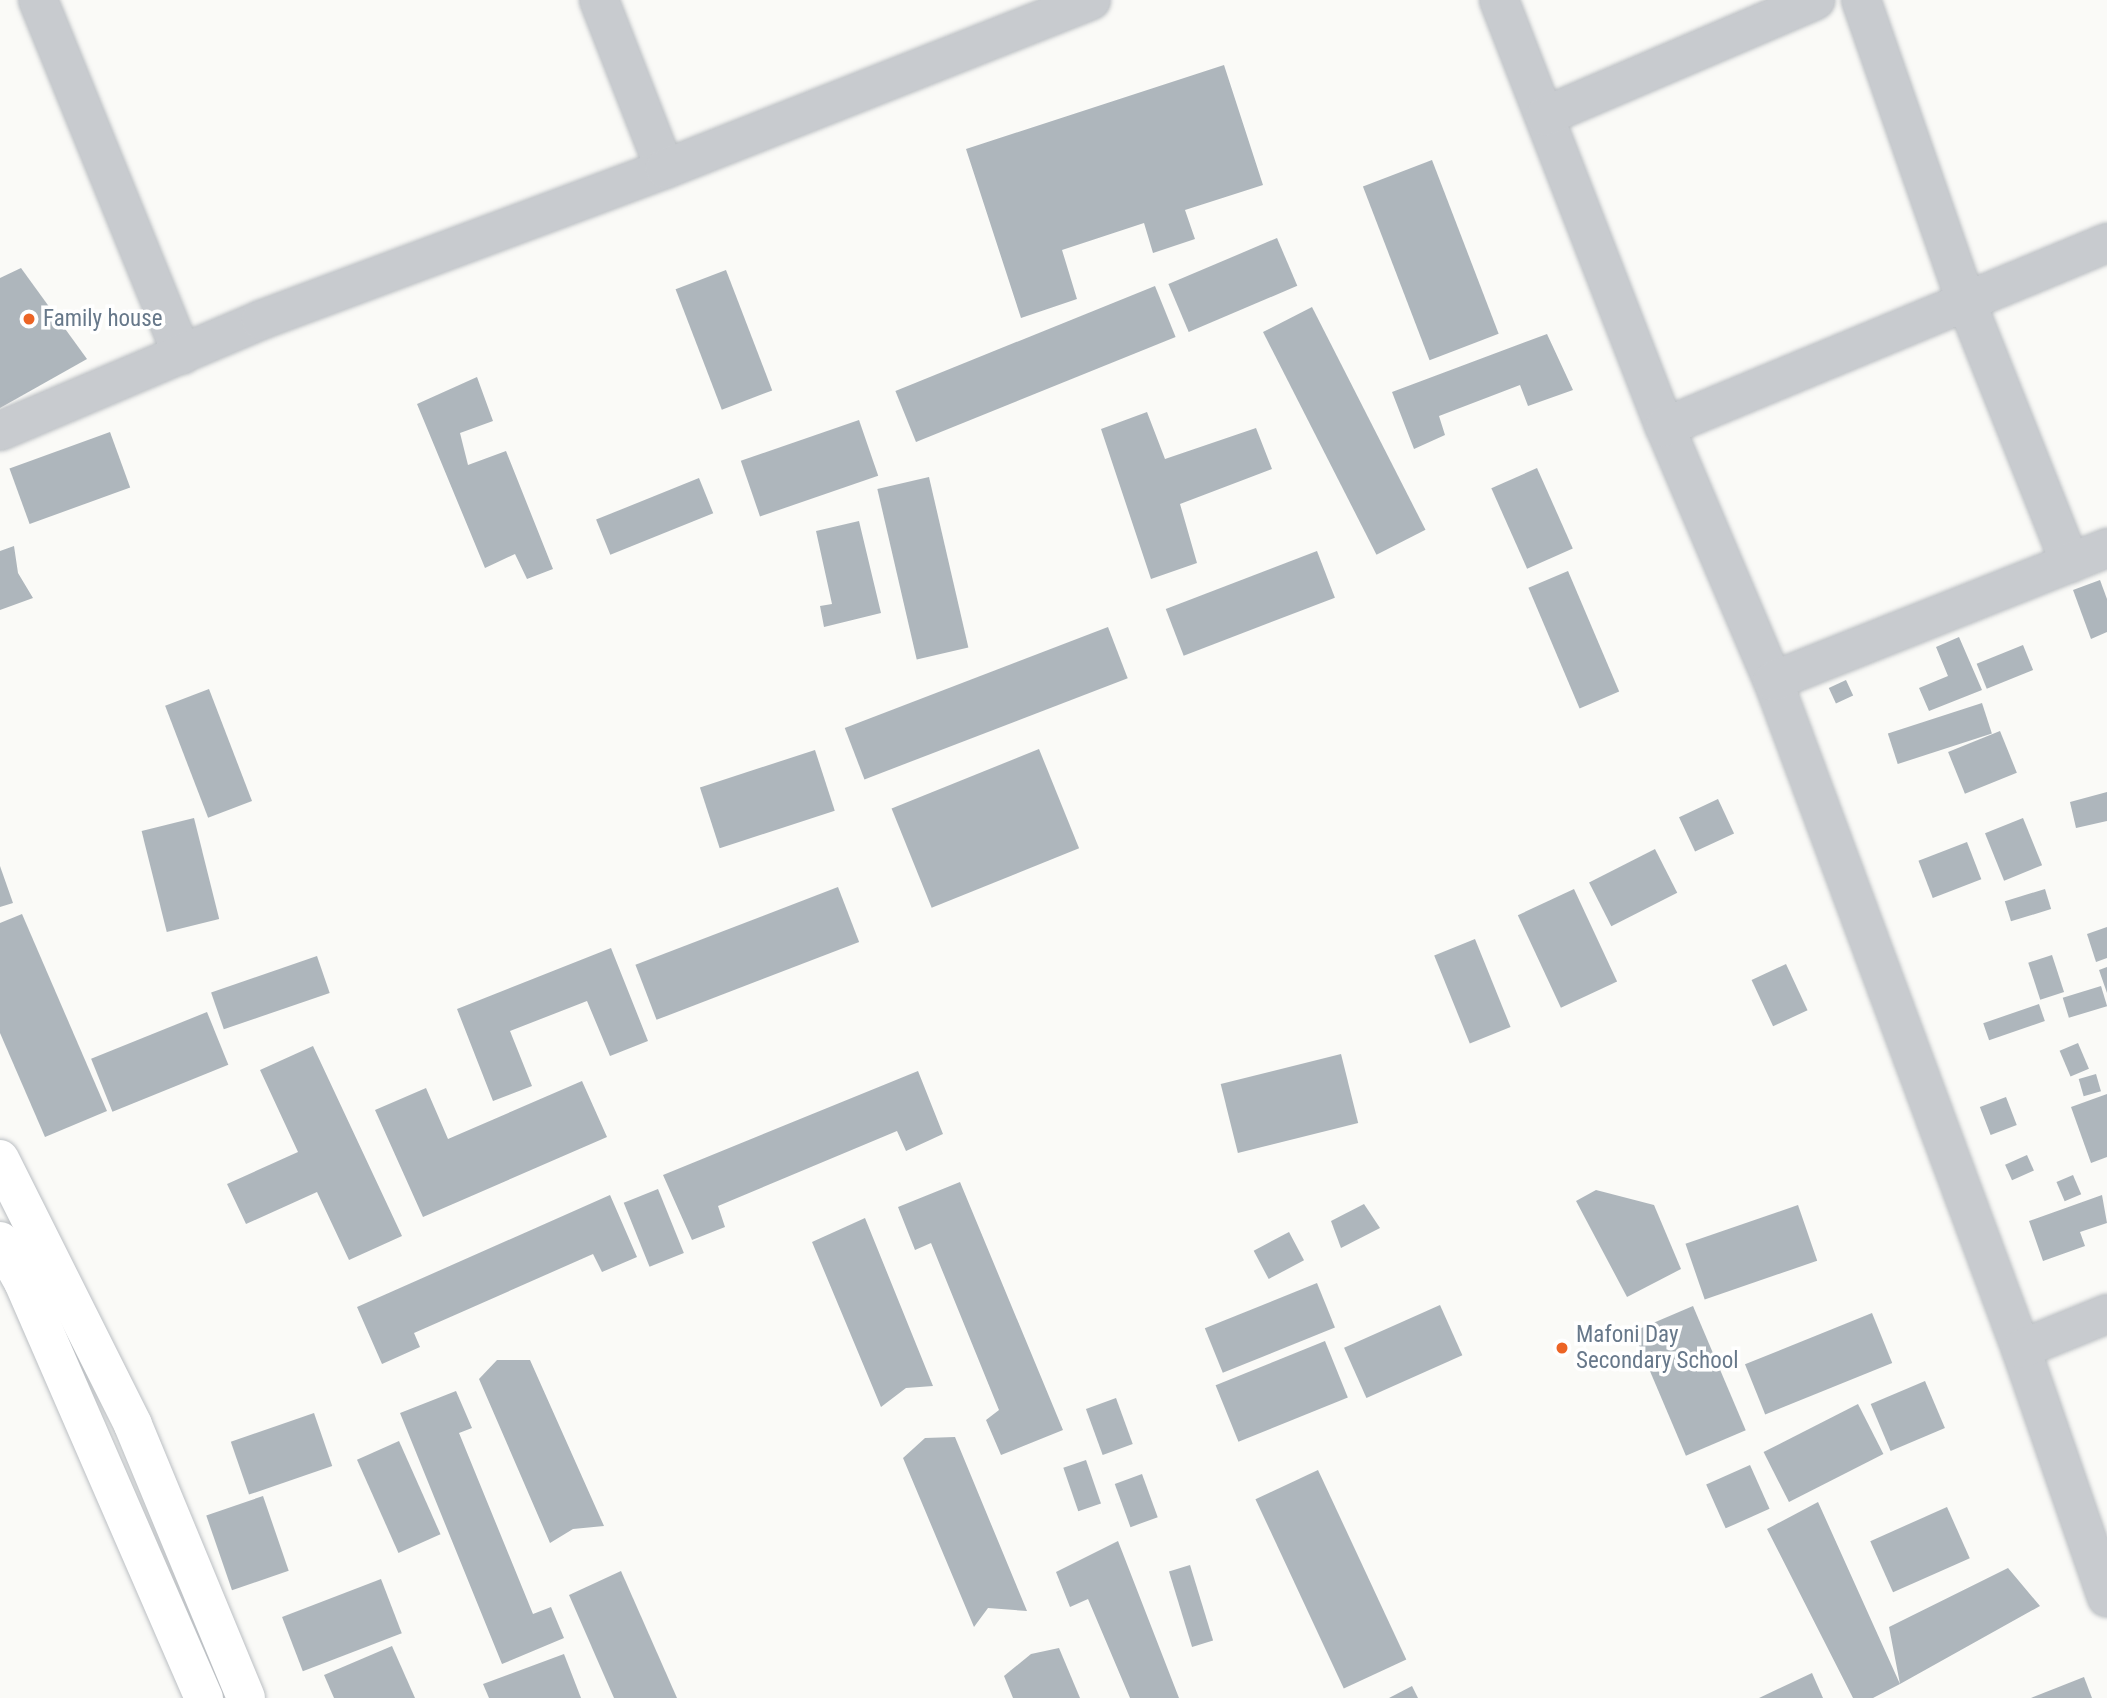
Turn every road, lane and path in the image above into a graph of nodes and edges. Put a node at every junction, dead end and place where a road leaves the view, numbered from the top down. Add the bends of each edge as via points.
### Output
1 (38, 0) edge
2 (598, 0) edge
3 (1499, 0) edge
4 (1815, 0) edge
5 (1861, 0) edge
6 (1081, 2) edge
7 (1545, 116) junction
8 (665, 169) junction
9 (2107, 243) edge
10 (1967, 304) junction
11 (183, 355) junction
12 (1665, 427) junction
13 (0, 431) edge
14 (2107, 548) edge
15 (2070, 563) junction
16 (1773, 681) junction
17 (0, 1158) edge
18 (0, 1241) edge
19 (2107, 1314) edge
20 (2021, 1349) junction
21 (2107, 1598) edge
22 (204, 1698) edge
23 (246, 1698) edge

1 - 11 street
2 - 8 street
3 - 7 street
4 - 7 street
5 - 10 street
6 - 8 street
7 - 12 street
8 - 11 street via 261,320
9 - 10 street
10 - 12 street
10 - 15 street
11 - 13 street
12 - 16 street
14 - 15 street
15 - 16 street
16 - 20 street
17 - 23 main road via 133,1425
18 - 22 main road via 28,1294
19 - 20 street
20 - 21 street

